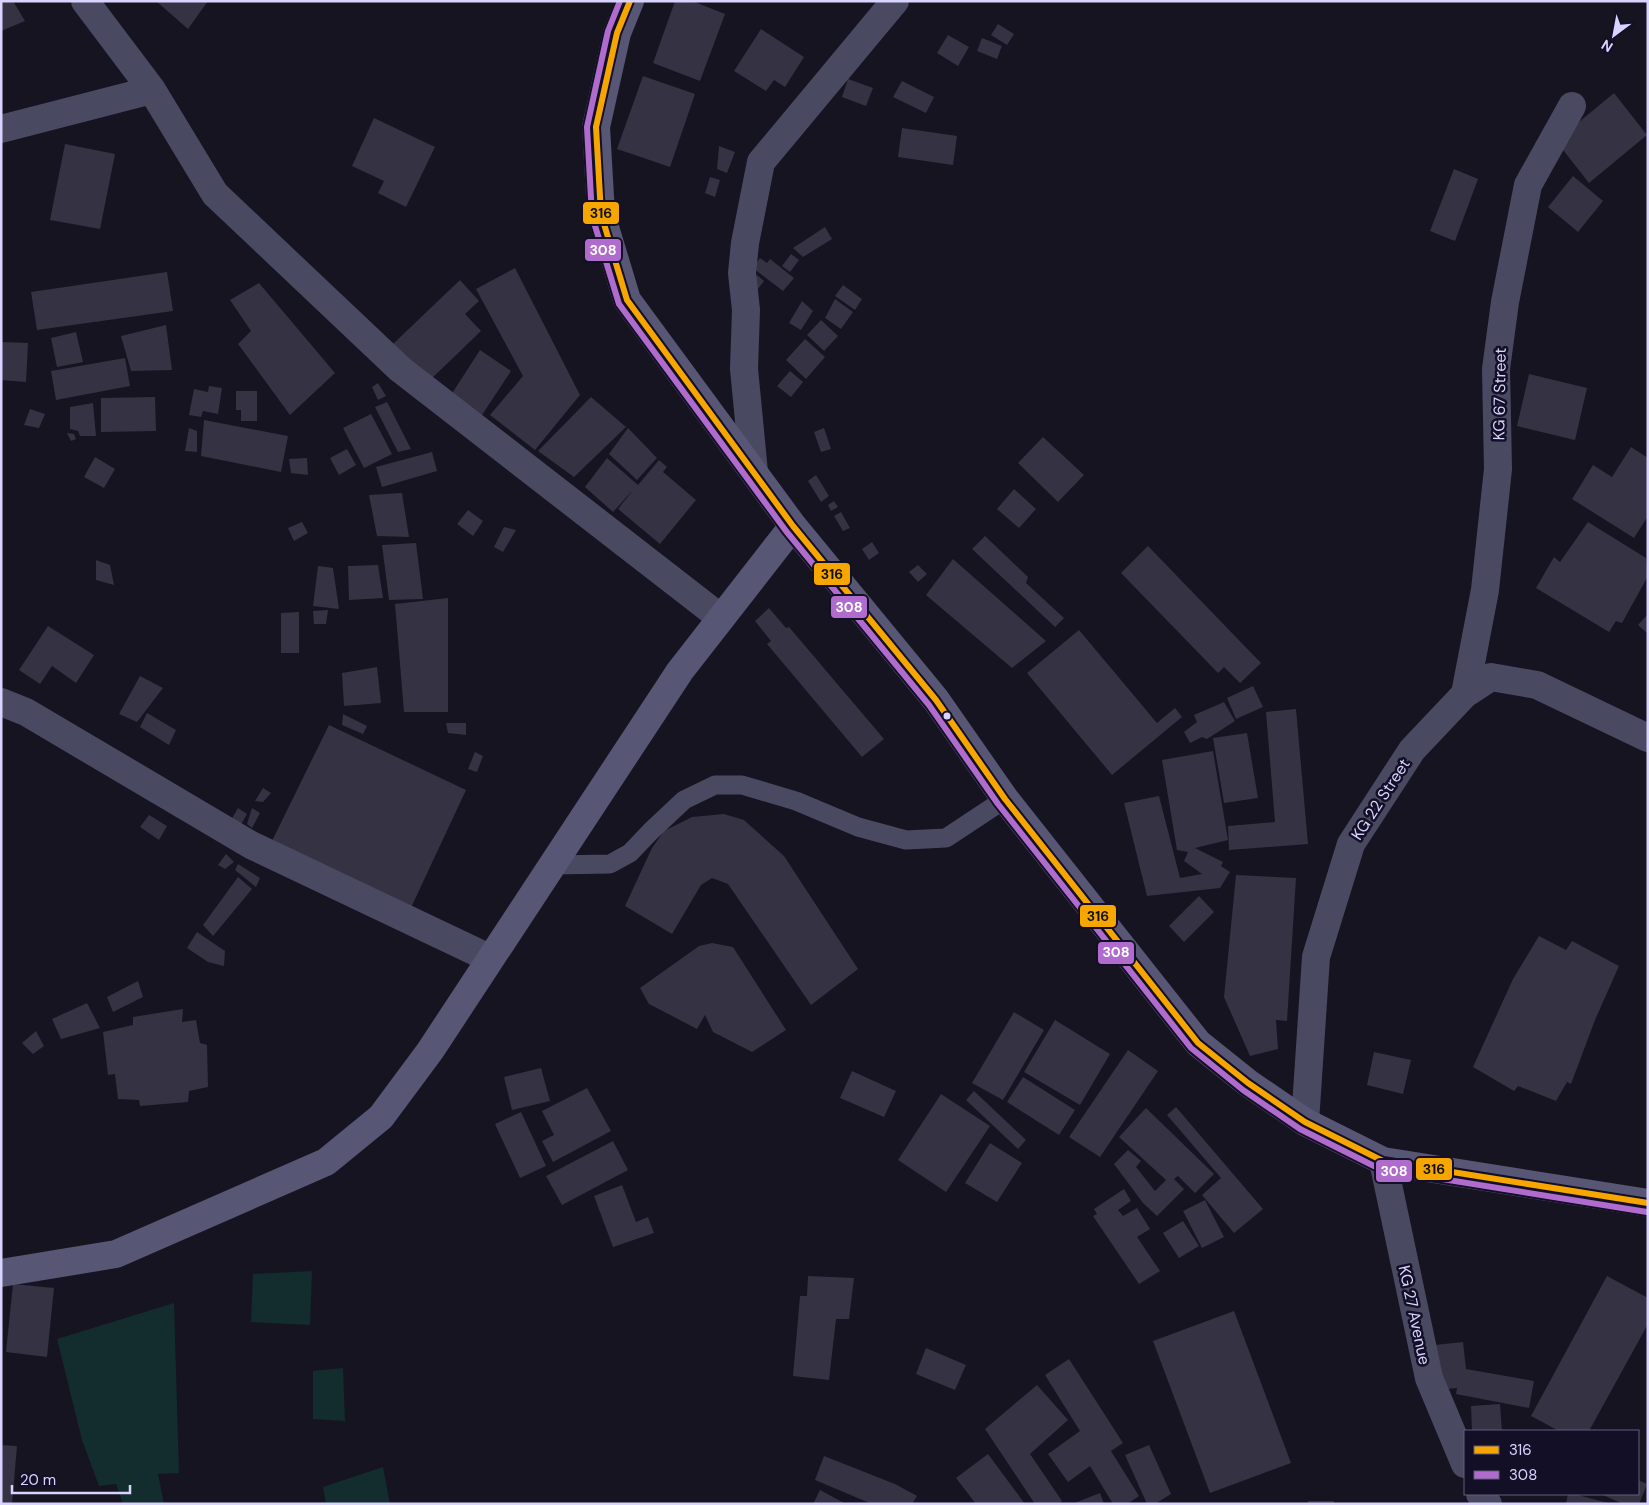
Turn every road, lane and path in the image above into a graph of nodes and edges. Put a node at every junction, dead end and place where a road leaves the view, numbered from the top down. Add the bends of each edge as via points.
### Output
1 (85, 1) edge
2 (630, 1) edge
3 (895, 1) edge
4 (152, 90) junction
5 (1572, 106) dead end
6 (1, 129) edge
7 (754, 472) junction
8 (793, 526) junction
9 (720, 618) junction
10 (1465, 694) junction
11 (1, 702) edge
12 (1648, 738) edge
13 (1005, 799) junction
14 (553, 865) junction
15 (489, 958) junction
16 (1305, 1122) junction
17 (1382, 1161) junction
18 (1648, 1203) edge
19 (1, 1273) edge
20 (1464, 1462) edge

1 - 4 street
2 - 7 main road via 617,33 596,127 601,214 627,300
3 - 7 street via 761,162 742,273 746,310 744,369
4 - 6 street
4 - 9 street via 215,194 400,369
5 - 10 street, KG 67 Street via 1528,185 1505,302 1496,369 1498,469 1485,590
7 - 8 main road
8 - 9 main road
8 - 13 main road via 936,700
9 - 14 main road via 680,671
10 - 12 street, KG 22 Street via 1491,677 1537,685
10 - 16 street, KG 22 Street via 1412,750 1351,844 1316,957
11 - 15 street via 26,712 251,845
13 - 14 lane via 946,838 906,840 858,828 796,801 742,785 715,785 684,800 630,853 610,864
13 - 16 main road via 1198,1043
14 - 15 main road
15 - 19 main road via 430,1052 381,1116 326,1162 116,1254
16 - 17 main road
17 - 18 main road
17 - 20 street, KG 27 Avenue via 1429,1378

